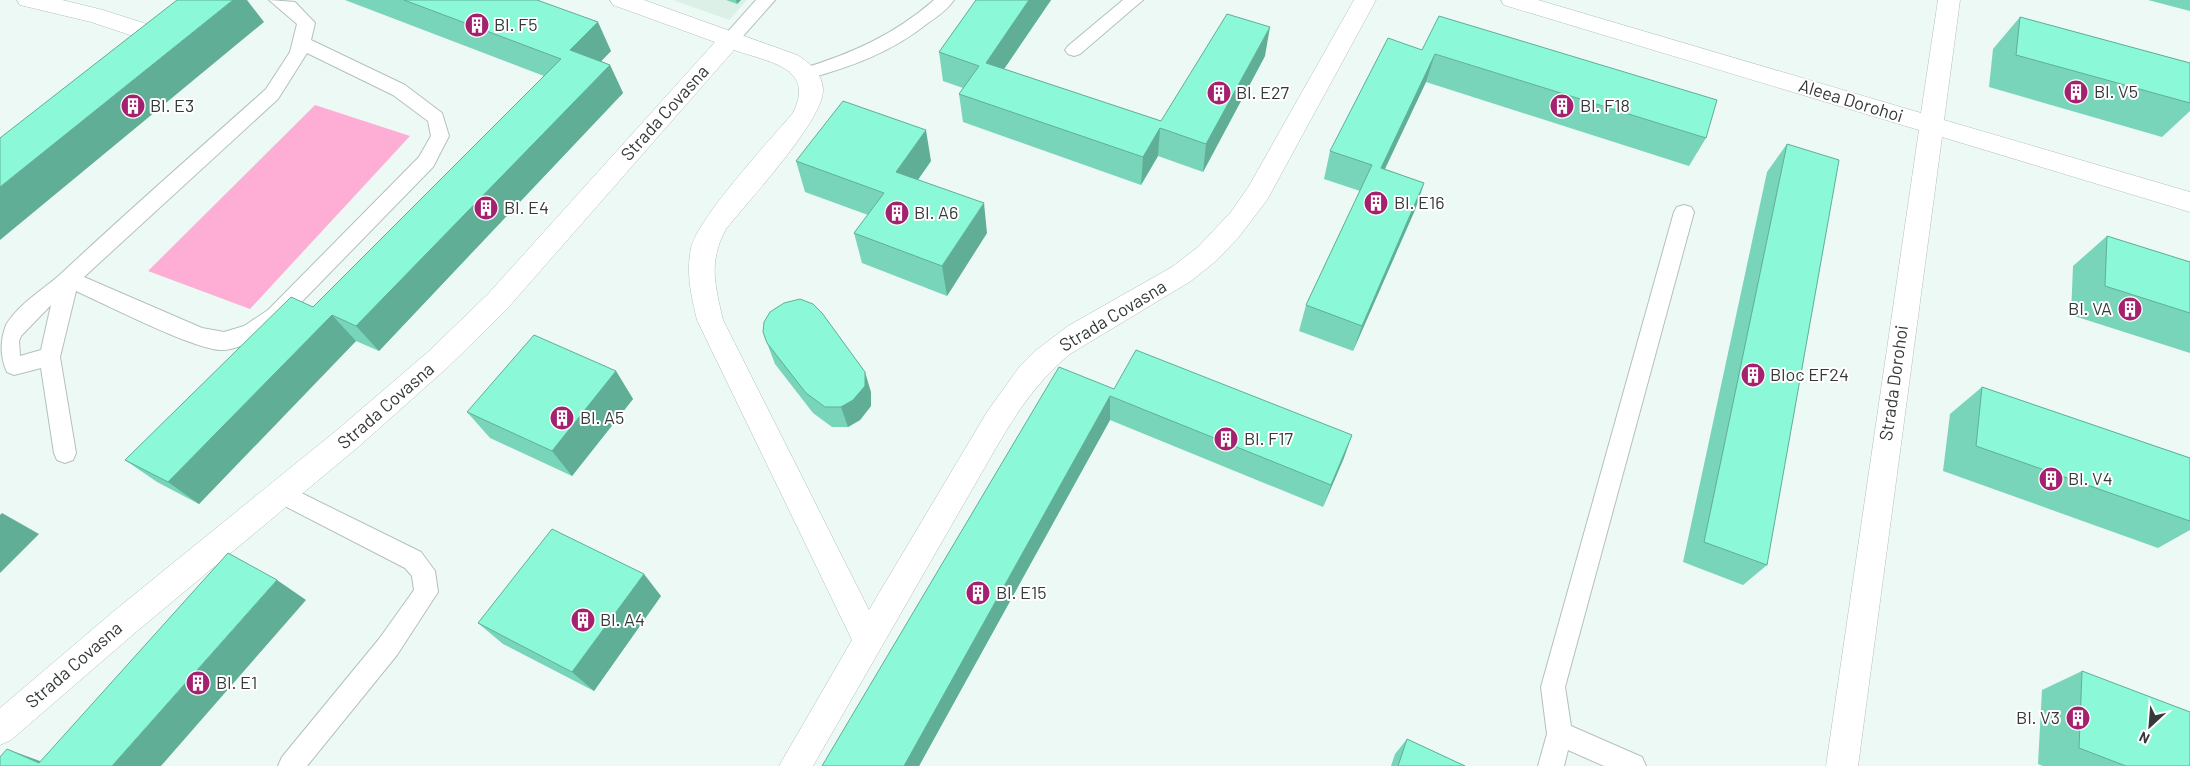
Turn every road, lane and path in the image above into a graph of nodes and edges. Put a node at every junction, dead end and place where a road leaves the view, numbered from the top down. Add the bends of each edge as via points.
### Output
1 (28, 0) edge
2 (278, 0) edge
3 (622, 0) edge
4 (766, 0) edge
5 (945, 0) edge
6 (1134, 0) edge
7 (1365, 0) edge
8 (1512, 0) edge
9 (1949, 0) edge
10 (730, 40) junction
11 (304, 44) junction
12 (122, 50) edge
13 (1074, 50) dead end
14 (807, 74) junction
15 (1930, 125) junction
16 (2190, 202) edge
17 (1684, 212) dead end
18 (70, 279) junction
19 (50, 357) junction
20 (7, 372) edge
21 (66, 453) dead end
22 (281, 493) junction
23 (868, 640) junction
24 (0, 730) edge
25 (1560, 734) junction
26 (290, 766) edge
27 (795, 766) edge
28 (1551, 766) edge
29 (1633, 766) edge
30 (1842, 766) edge

1 - 12 street via 152,27
2 - 11 lane via 306,23
3 - 10 street
4 - 10 lane
5 - 14 lane via 919,24 877,50
6 - 13 lane
7 - 23 street, Strada Covasna via 1242,218 1193,265 1084,331 1030,373
8 - 15 street, Aleea Dorohoi
9 - 15 street, Strada Dorohoi
10 - 14 street via 789,61
10 - 22 street, Strada Covasna via 458,342
11 - 18 lane via 272,94
11 - 18 lane via 399,90 436,118 440,136 426,162 275,316 251,332 224,341 199,336
14 - 23 street via 812,89 810,104 717,222 704,246 701,283 710,320
15 - 16 street, Aleea Dorohoi
15 - 30 street, Strada Dorohoi
17 - 25 lane via 1554,687
18 - 19 lane
18 - 20 lane via 20,322 9,336
19 - 20 lane
19 - 21 lane
22 - 24 street, Strada Covasna via 83,656
22 - 26 lane via 413,560 423,571 426,592 388,647
23 - 27 street, Strada Covasna
25 - 28 lane
25 - 29 lane

